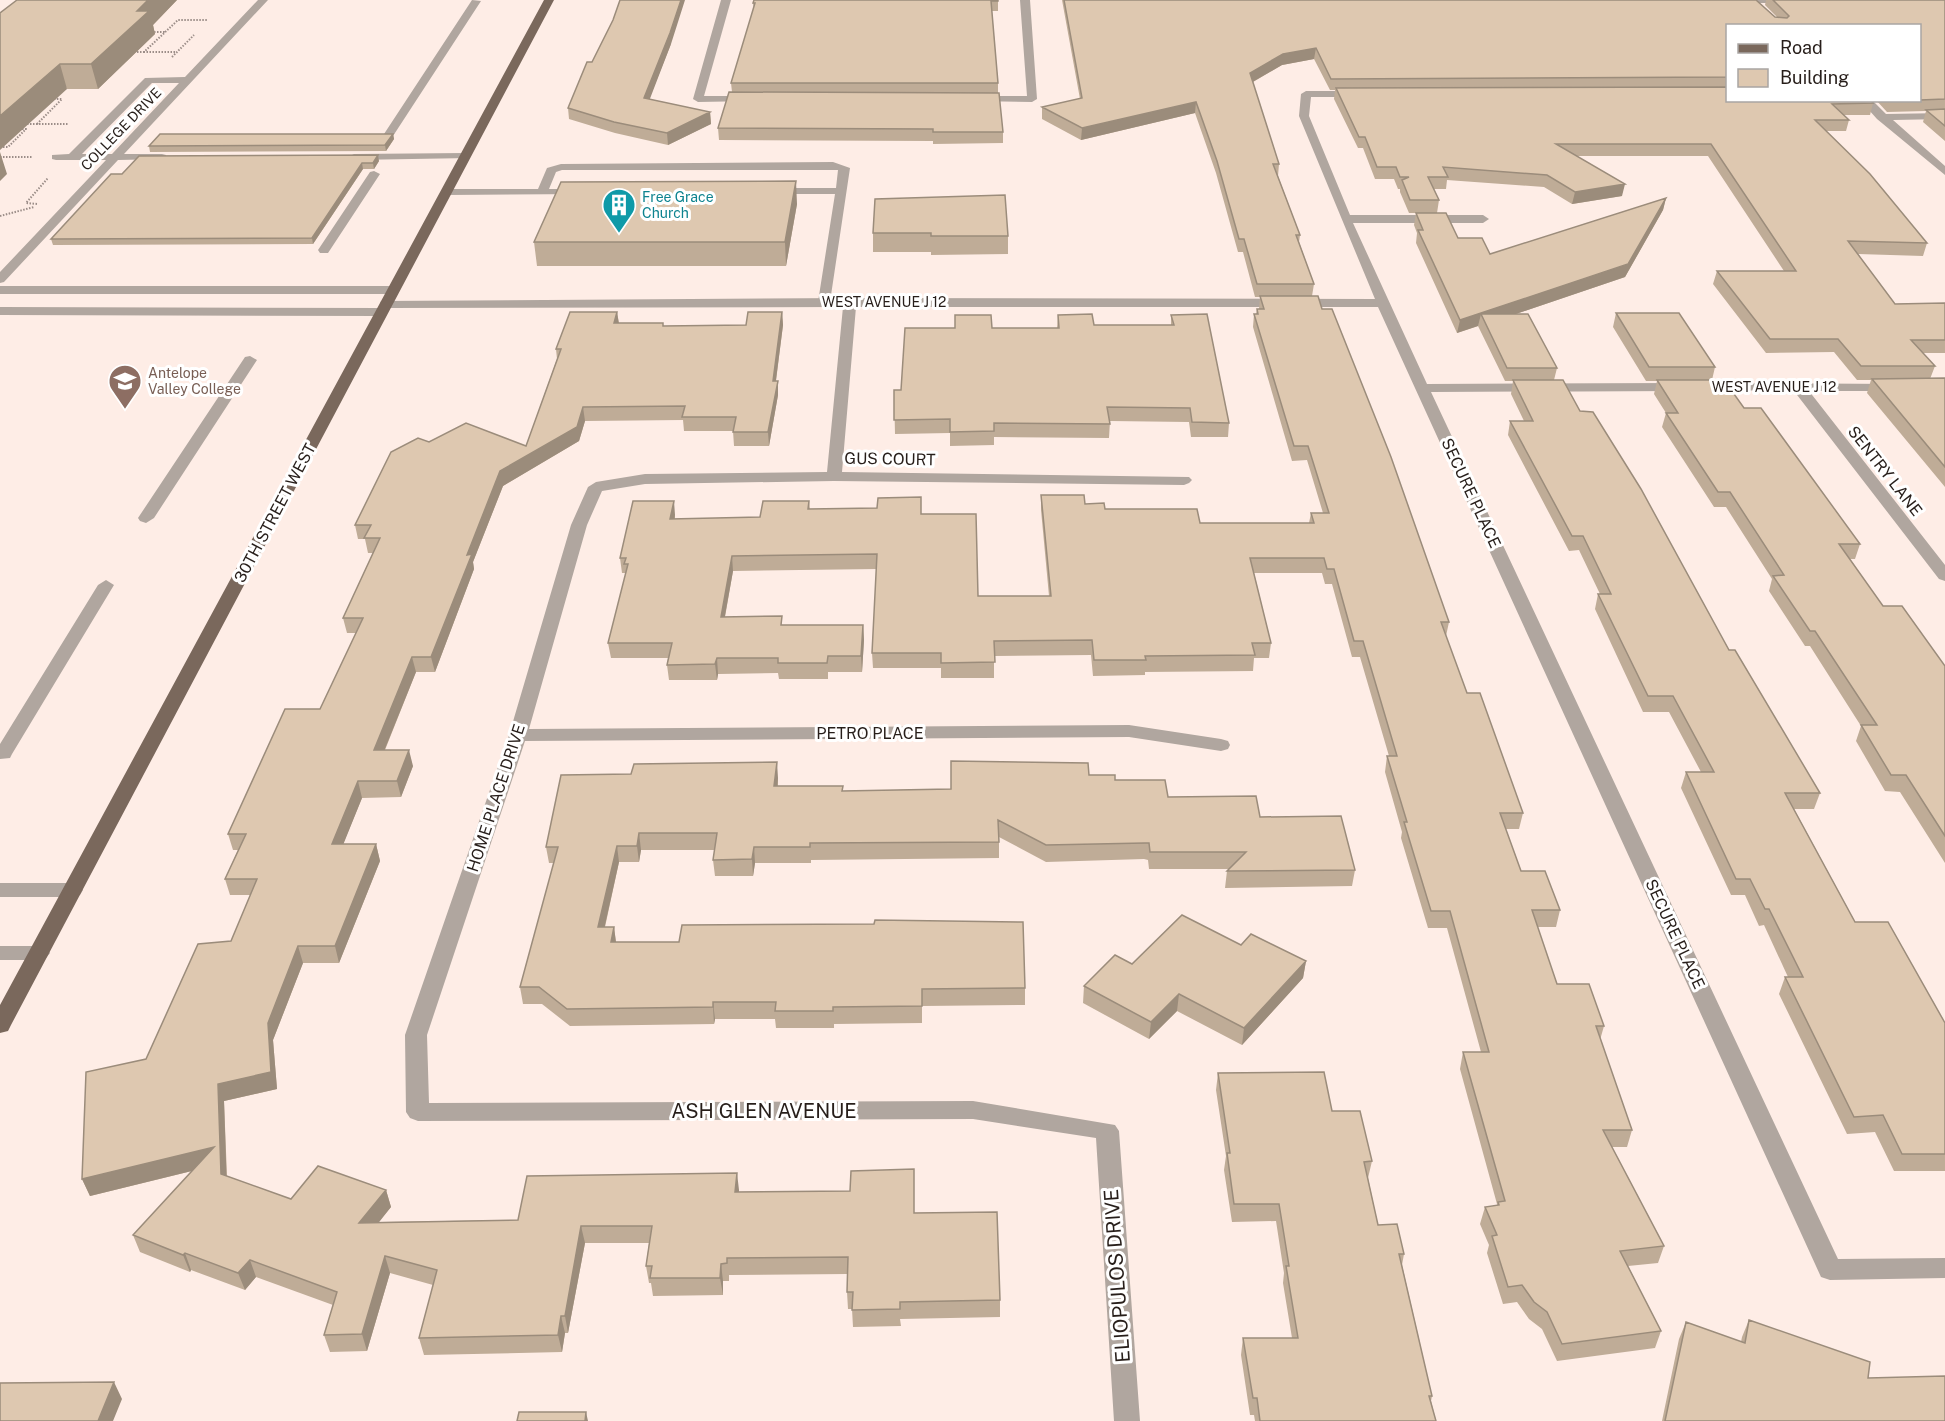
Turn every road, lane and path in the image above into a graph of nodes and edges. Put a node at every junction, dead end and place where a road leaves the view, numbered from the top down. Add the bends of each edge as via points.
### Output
1 (263, 0) edge
2 (549, 0) edge
3 (726, 0) edge
4 (1025, 0) edge
5 (1752, 0) edge
6 (1788, 0) edge
7 (476, 1) edge
8 (1766, 13) edge
9 (208, 20) dead end
10 (145, 32) edge
11 (165, 32) junction
12 (134, 52) edge
13 (144, 52) junction
14 (176, 52) dead end
15 (188, 80) junction
16 (1376, 94) edge
17 (42, 99) edge
18 (758, 99) edge
19 (960, 99) edge
20 (1867, 102) edge
21 (1945, 116) edge
22 (1881, 117) junction
23 (20, 124) edge
24 (37, 124) junction
25 (68, 124) dead end
26 (16, 129) edge
27 (389, 134) edge
28 (0, 147) edge
29 (466, 156) junction
30 (0, 157) edge
31 (56, 157) joint
32 (72, 157) junction
33 (116, 157) junction
34 (174, 157) edge
35 (346, 157) edge
36 (1945, 172) edge
37 (374, 174) edge
38 (757, 191) edge
39 (841, 191) junction
40 (447, 192) junction
41 (590, 192) edge
42 (542, 193) junction
43 (40, 205) dead end
44 (0, 216) edge
45 (1346, 219) junction
46 (1483, 219) dead end
47 (324, 250) dead end
48 (0, 279) edge
49 (0, 290) edge
50 (387, 302) junction
51 (824, 302) junction
52 (850, 302) junction
53 (1383, 303) junction
54 (0, 311) edge
55 (250, 360) dead end
56 (1798, 387) junction
57 (1911, 387) edge
58 (1423, 388) junction
59 (834, 476) junction
60 (1184, 480) dead end
61 (596, 487) joint
62 (146, 518) dead end
63 (1945, 576) edge
64 (106, 585) dead end
65 (518, 735) junction
66 (1221, 745) dead end
67 (3, 754) dead end
68 (0, 890) edge
69 (74, 890) junction
70 (0, 953) edge
71 (39, 953) junction
72 (0, 1025) edge
73 (418, 1112) joint
74 (1107, 1131) joint
75 (1945, 1269) edge
76 (1127, 1421) edge

1 - 15 street, COLLEGE DRIVE
2 - 29 main road, 30TH STREET WEST
3 - 18 street via 698,99
4 - 19 street via 1032,99
5 - 6 street
5 - 8 street
7 - 27 street
9 - 11 path via 178,20
10 - 11 path
11 - 13 path
12 - 13 path
13 - 14 path
15 - 32 street via 153,76
15 - 33 street, COLLEGE DRIVE
16 - 45 street, SECURE PLACE via 1306,94 1304,116
17 - 24 path via 63,99
20 - 22 street
21 - 22 street
22 - 36 street
23 - 24 path
24 - 25 path
26 - 28 path via 26,129 8,147
29 - 35 street
29 - 40 main road, 30TH STREET WEST
30 - 31 path
31 - 32 street
32 - 33 street
33 - 34 street
33 - 48 street, COLLEGE DRIVE
37 - 47 street
38 - 39 street
39 - 42 street via 844,168 833,165 561,167 551,170
39 - 51 street
40 - 42 street
40 - 50 main road, 30TH STREET WEST
41 - 42 street
43 - 44 path
45 - 46 street
45 - 53 street, SECURE PLACE
49 - 50 street
50 - 51 street, WEST AVENUE J 12
50 - 54 street
50 - 69 main road, 30TH STREET WEST
51 - 52 street, WEST AVENUE J 12
52 - 53 street, WEST AVENUE J 12
52 - 59 street
53 - 58 street, SECURE PLACE
55 - 62 street
56 - 57 street, WEST AVENUE J 12
56 - 58 street, WEST AVENUE J 12
56 - 63 street, SENTRY LANE
58 - 75 street, SECURE PLACE via 1830,1270
59 - 60 street, GUS COURT
59 - 61 street, GUS COURT via 645,479
61 - 65 street, HOME PLACE DRIVE via 579,525
64 - 67 street
65 - 66 street, PETRO PLACE via 1129,731
65 - 73 street, HOME PLACE DRIVE via 416,1035
68 - 69 street
69 - 71 main road, 30TH STREET WEST
70 - 71 street
71 - 72 main road, 30TH STREET WEST
73 - 74 street, ASH GLEN AVENUE via 973,1110
74 - 76 street, ELIOPULOS DRIVE

